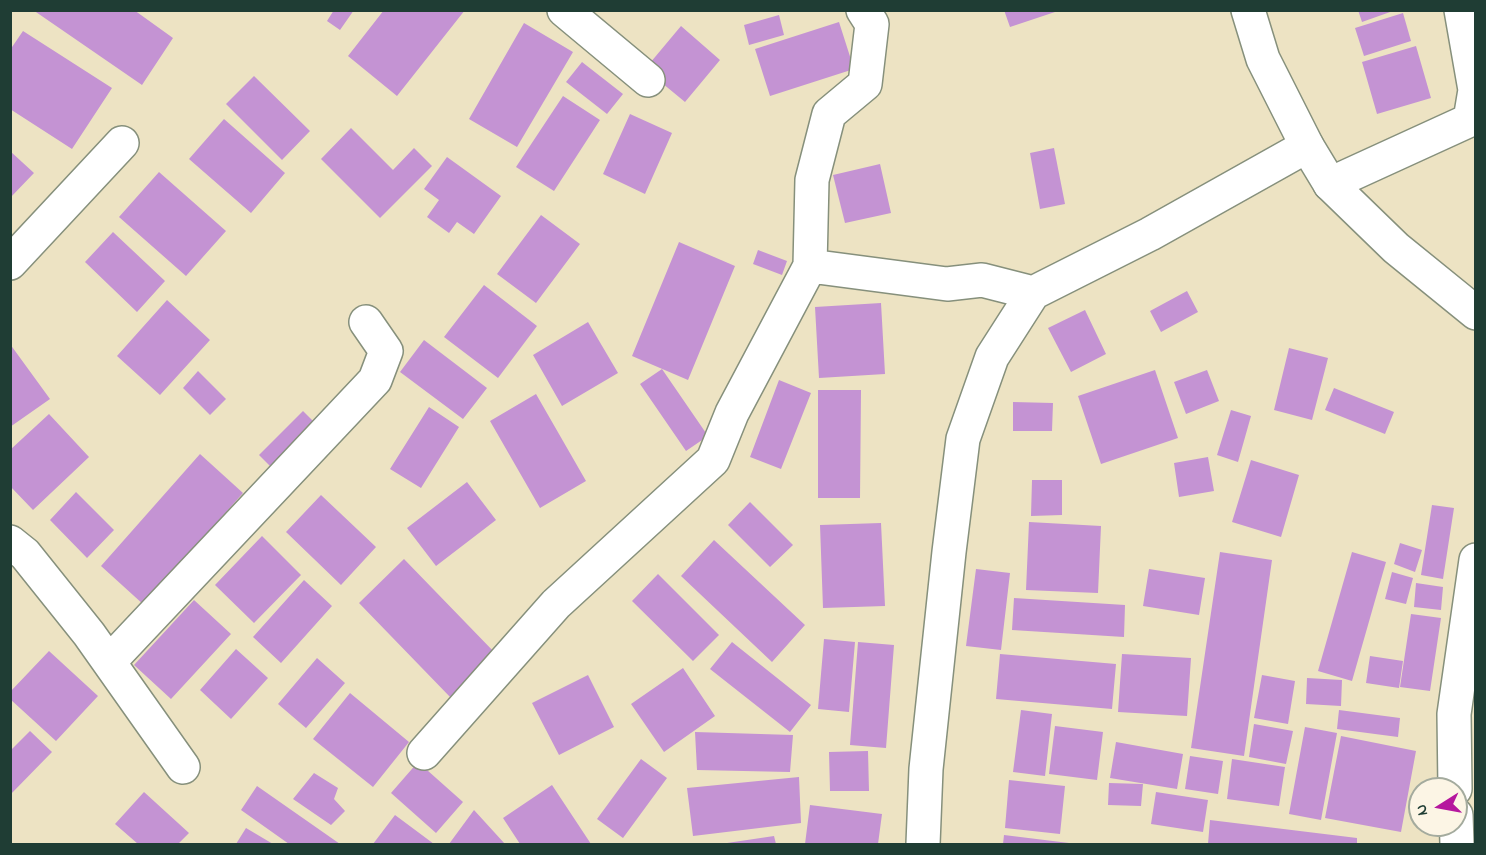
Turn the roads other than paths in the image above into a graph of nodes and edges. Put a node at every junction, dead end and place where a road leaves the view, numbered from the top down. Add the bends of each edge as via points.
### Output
1 (564, 10) edge
2 (863, 10) edge
3 (1248, 10) edge
4 (1461, 10) edge
5 (648, 80) dead end
6 (122, 143) dead end
7 (1307, 146) junction
8 (1330, 184) junction
9 (10, 262) edge
10 (810, 266) junction
11 (1033, 293) junction
12 (1476, 312) edge
13 (366, 322) dead end
14 (15, 558) edge
15 (1476, 560) edge
16 (109, 662) junction
17 (424, 753) dead end
18 (183, 767) dead end
19 (1455, 777) edge
20 (923, 844) edge

1 - 5 street
2 - 10 street via 873,24 865,84 829,114 812,180
3 - 7 street via 1263,59
4 - 8 street via 1475,90 1470,120
6 - 9 street
7 - 8 street
7 - 11 street via 1150,234
8 - 12 street via 1396,248
10 - 11 street via 947,284 981,280
10 - 17 street via 732,413 713,460 555,604
11 - 20 street via 992,357 963,439 926,769
13 - 16 street via 386,351 375,380
14 - 16 street via 90,634
15 - 19 street via 1454,714
16 - 18 street

